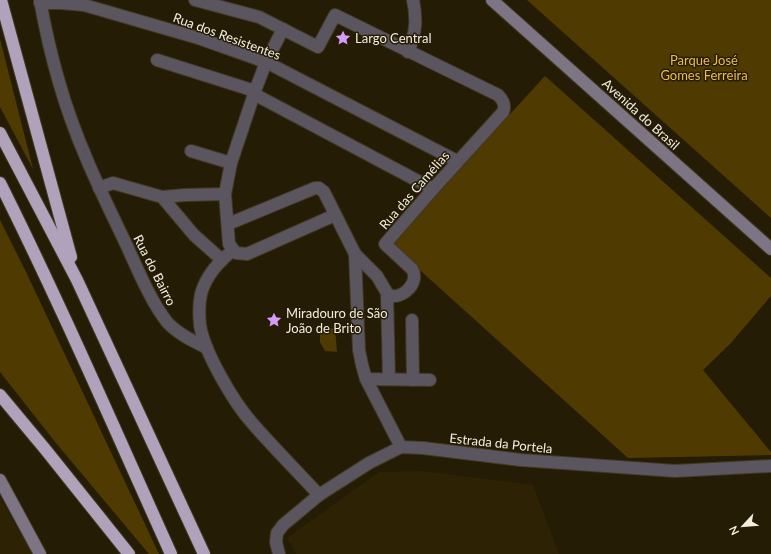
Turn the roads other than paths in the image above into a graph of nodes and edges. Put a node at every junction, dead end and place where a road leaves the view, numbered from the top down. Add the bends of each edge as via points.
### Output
1 (1, 0) edge
2 (195, 0) edge
3 (413, 0) edge
4 (492, 0) edge
5 (40, 2) edge
6 (283, 29) junction
7 (408, 52) junction
8 (157, 60) dead end
9 (266, 62) junction
10 (254, 92) junction
11 (0, 133) edge
12 (191, 151) dead end
13 (457, 161) junction
14 (231, 163) junction
15 (0, 183) edge
16 (99, 188) junction
17 (432, 189) junction
18 (225, 194) junction
19 (162, 197) junction
20 (335, 215) junction
21 (228, 224) junction
22 (771, 249) edge
23 (233, 250) junction
24 (355, 254) junction
25 (222, 260) junction
26 (78, 280) junction
27 (387, 293) junction
28 (412, 320) dead end
29 (207, 348) junction
30 (366, 379) junction
31 (389, 379) junction
32 (413, 380) junction
33 (430, 380) dead end
34 (0, 395) edge
35 (401, 448) junction
36 (771, 466) edge
37 (0, 480) edge
38 (319, 495) junction
39 (40, 554) edge
40 (129, 554) edge
41 (171, 554) edge
42 (204, 554) edge
43 (279, 554) edge

1 - 26 highway
2 - 6 street via 259,17
3 - 7 street via 416,30
4 - 22 main road, Avenida do Brasil
5 - 9 street, Rua dos Resistentes via 84,5 198,38
5 - 16 street, Rua do Bairro via 59,84
6 - 7 street via 318,47 335,15
6 - 9 street
7 - 13 street, Rua das Camélias via 498,95 504,104 503,112
8 - 10 street
9 - 10 street
9 - 13 street, Rua dos Resistentes
10 - 14 street
10 - 17 street
11 - 26 highway
12 - 14 street
13 - 17 street, Rua das Camélias
14 - 18 street
15 - 41 highway via 83,358
16 - 19 street via 113,183
16 - 29 street, Rua do Bairro via 160,312 176,331
17 - 27 street, Rua das Camélias via 385,244 412,269 415,280 401,296 391,296
18 - 19 street
18 - 21 street
19 - 25 street via 194,235
20 - 21 street via 324,192 315,188
20 - 23 street via 247,254 236,253
20 - 24 street
21 - 23 street
23 - 25 street
24 - 27 street via 378,276
24 - 30 street via 360,350
25 - 29 street via 212,271 201,294 200,325
26 - 42 highway
27 - 31 street
28 - 32 street
29 - 38 street via 236,402 252,423
30 - 31 street
30 - 35 street
31 - 32 street
32 - 33 street
34 - 40 highway
35 - 36 street, Estrada da Portela via 675,471
35 - 38 street, Estrada da Portela via 374,461
37 - 39 main road
38 - 43 street, Estrada da Portela via 277,533

